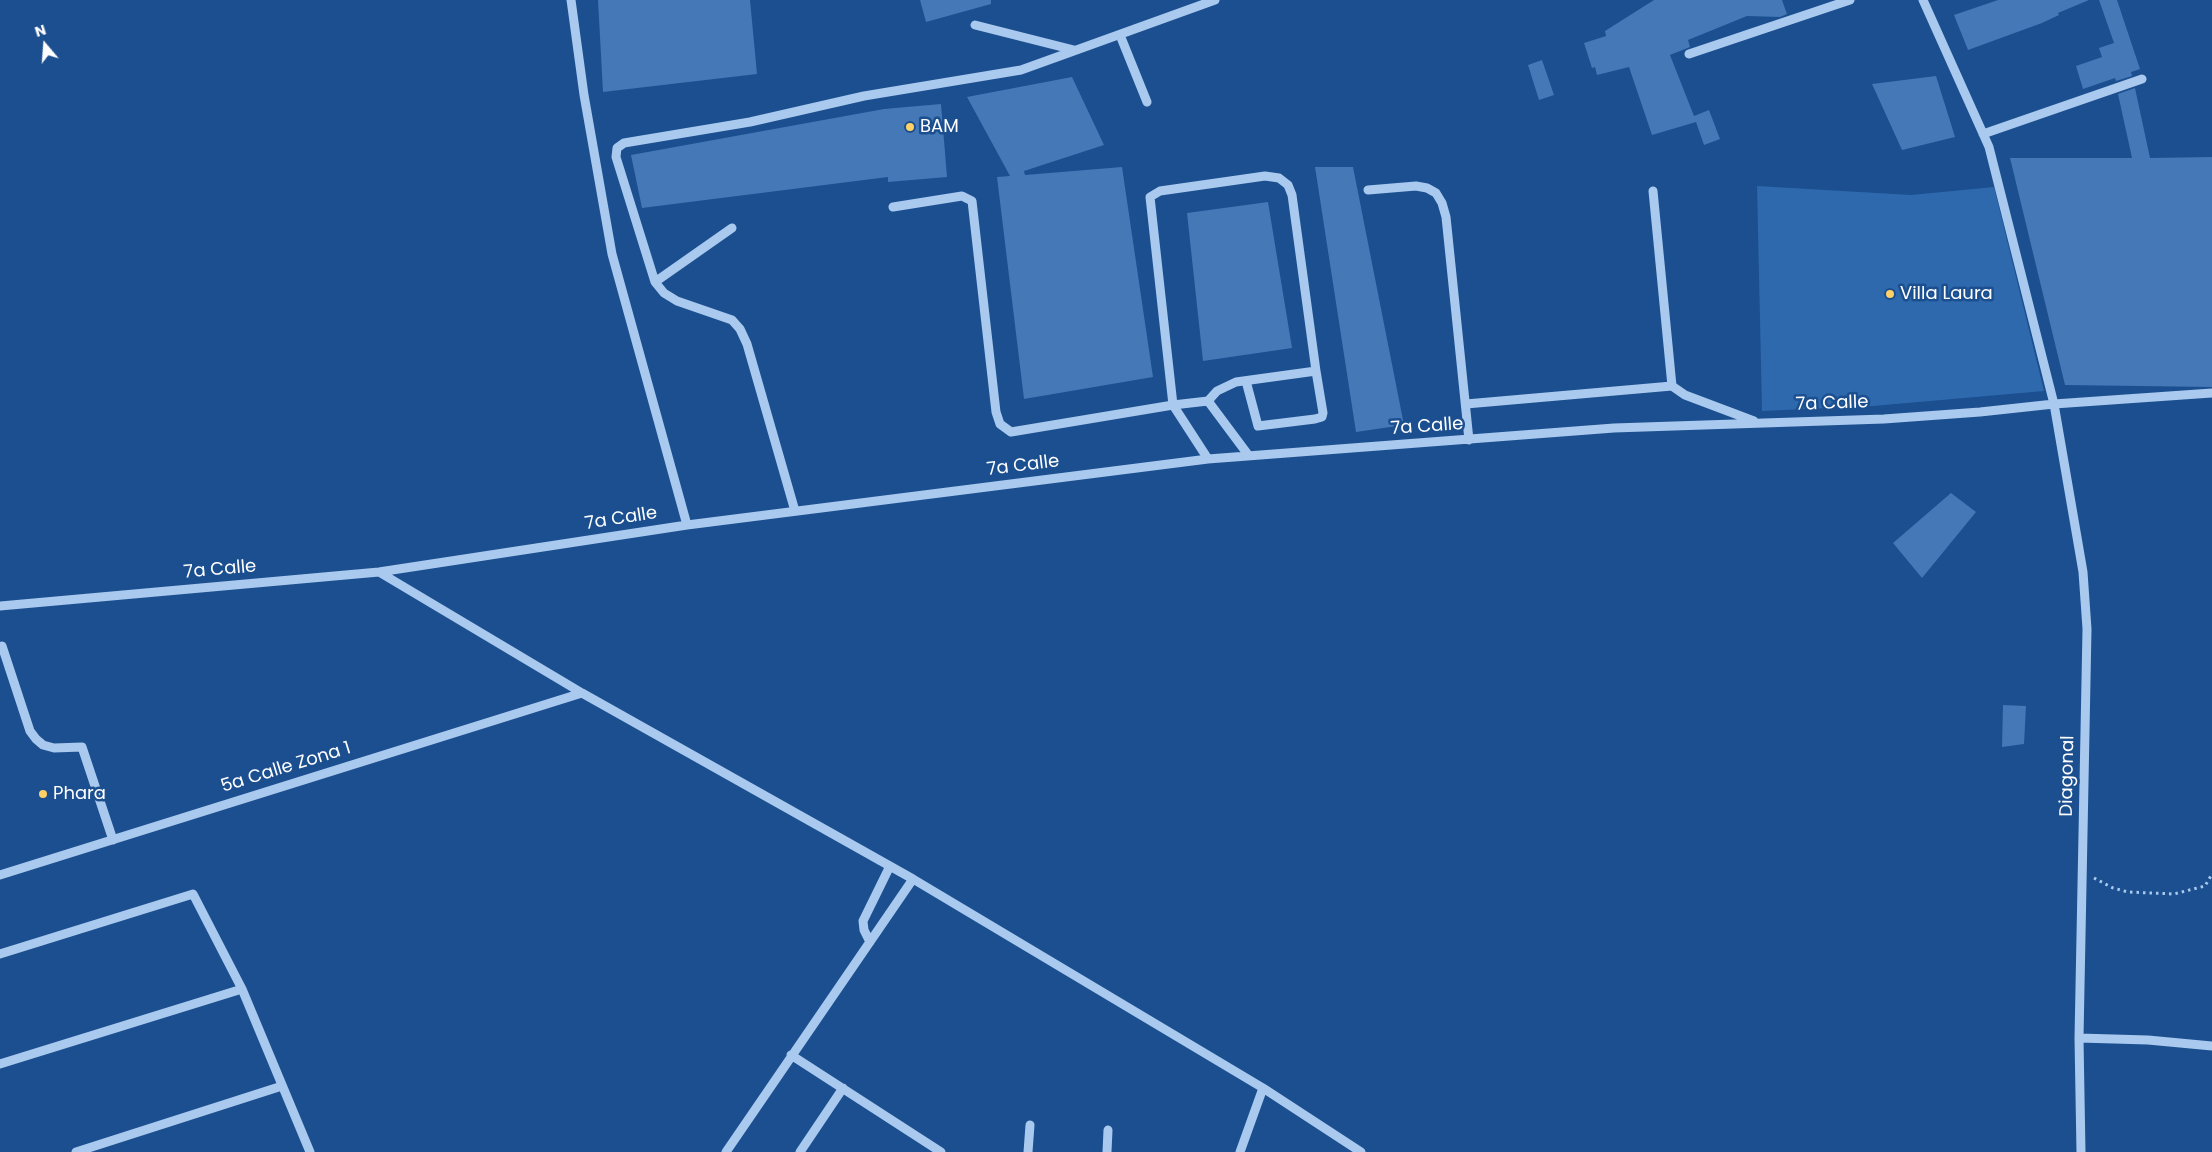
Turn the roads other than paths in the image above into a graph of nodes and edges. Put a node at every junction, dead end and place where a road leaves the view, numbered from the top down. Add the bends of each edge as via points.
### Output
1 (571, 0) edge
2 (1215, 0) edge
3 (1850, 0) edge
4 (1923, 0) edge
5 (976, 25) dead end
6 (1120, 34) junction
7 (1074, 50) junction
8 (1689, 54) dead end
9 (2142, 79) dead end
10 (1147, 102) dead end
11 (1983, 134) junction
12 (1368, 190) dead end
13 (1653, 191) dead end
14 (893, 207) dead end
15 (732, 228) dead end
16 (655, 282) junction
17 (1316, 371) junction
18 (1246, 381) junction
19 (1672, 386) junction
20 (2212, 394) edge
21 (1208, 401) junction
22 (1466, 404) junction
23 (2054, 404) junction
24 (1173, 405) junction
25 (1758, 423) junction
26 (1469, 440) junction
27 (1249, 456) junction
28 (1208, 459) junction
29 (795, 511) junction
30 (687, 525) junction
31 (379, 572) junction
32 (0, 606) edge
33 (2, 646) dead end
34 (582, 693) junction
35 (113, 840) junction
36 (890, 866) junction
37 (0, 875) edge
38 (914, 879) junction
39 (870, 942) junction
40 (0, 954) edge
41 (242, 989) junction
42 (2079, 1038) junction
43 (2212, 1046) edge
44 (791, 1055) junction
45 (0, 1064) edge
46 (282, 1086) junction
47 (843, 1088) junction
48 (1263, 1088) junction
49 (1030, 1126) dead end
50 (1108, 1130) dead end
51 (928, 1149) edge
52 (76, 1152) edge
53 (310, 1152) edge
54 (726, 1152) edge
55 (800, 1152) edge
56 (941, 1152) edge
57 (1028, 1152) edge
58 (1107, 1152) edge
59 (1240, 1152) edge
60 (1361, 1152) edge
61 (2081, 1152) edge

1 - 30 street via 612,254
2 - 6 street
3 - 8 street
4 - 11 street, Diagonal
5 - 7 street
6 - 7 street
6 - 10 street
7 - 16 street via 1021,70 864,96 750,122 624,143 617,148 616,158
9 - 11 street
11 - 23 street, Diagonal
12 - 22 street via 1416,186 1436,193 1442,203
13 - 19 street
14 - 24 street via 962,196 972,201 996,412 1000,424 1010,432
15 - 16 street
16 - 29 street via 677,301 732,320 740,329
17 - 18 street
17 - 18 street via 1323,413 1322,417 1315,419 1258,426
17 - 24 street via 1295,214 1288,185 1278,178 1265,176 1160,191 1150,197 1150,208
18 - 21 street via 1236,382 1217,392
19 - 22 street
19 - 25 street via 1685,395
20 - 23 street, 7a Calle
21 - 24 street
21 - 27 street
22 - 26 street
23 - 25 street, 7a Calle via 1952,414
23 - 42 street, Diagonal via 2078,537 2086,604
24 - 28 street
25 - 26 street, 7a Calle via 1614,428
26 - 27 street, 7a Calle
27 - 28 street, 7a Calle
28 - 29 street, 7a Calle
29 - 30 street, 7a Calle
30 - 31 street, 7a Calle
31 - 32 street, 7a Calle
31 - 34 street
33 - 35 street via 30,731 43,745 82,747
34 - 35 street, 5a Calle Zona 1
34 - 36 street
35 - 37 street, 5a Calle Zona 1
36 - 38 street
36 - 39 street via 863,921
38 - 39 street
38 - 48 street
39 - 44 street
40 - 41 street via 193,894
41 - 45 street
41 - 46 street
42 - 43 street
42 - 61 street, Diagonal
44 - 47 street
44 - 54 street
46 - 52 street
46 - 53 street
47 - 51 street
47 - 55 street
48 - 59 street
48 - 60 street
49 - 57 street
50 - 58 street
51 - 56 street

